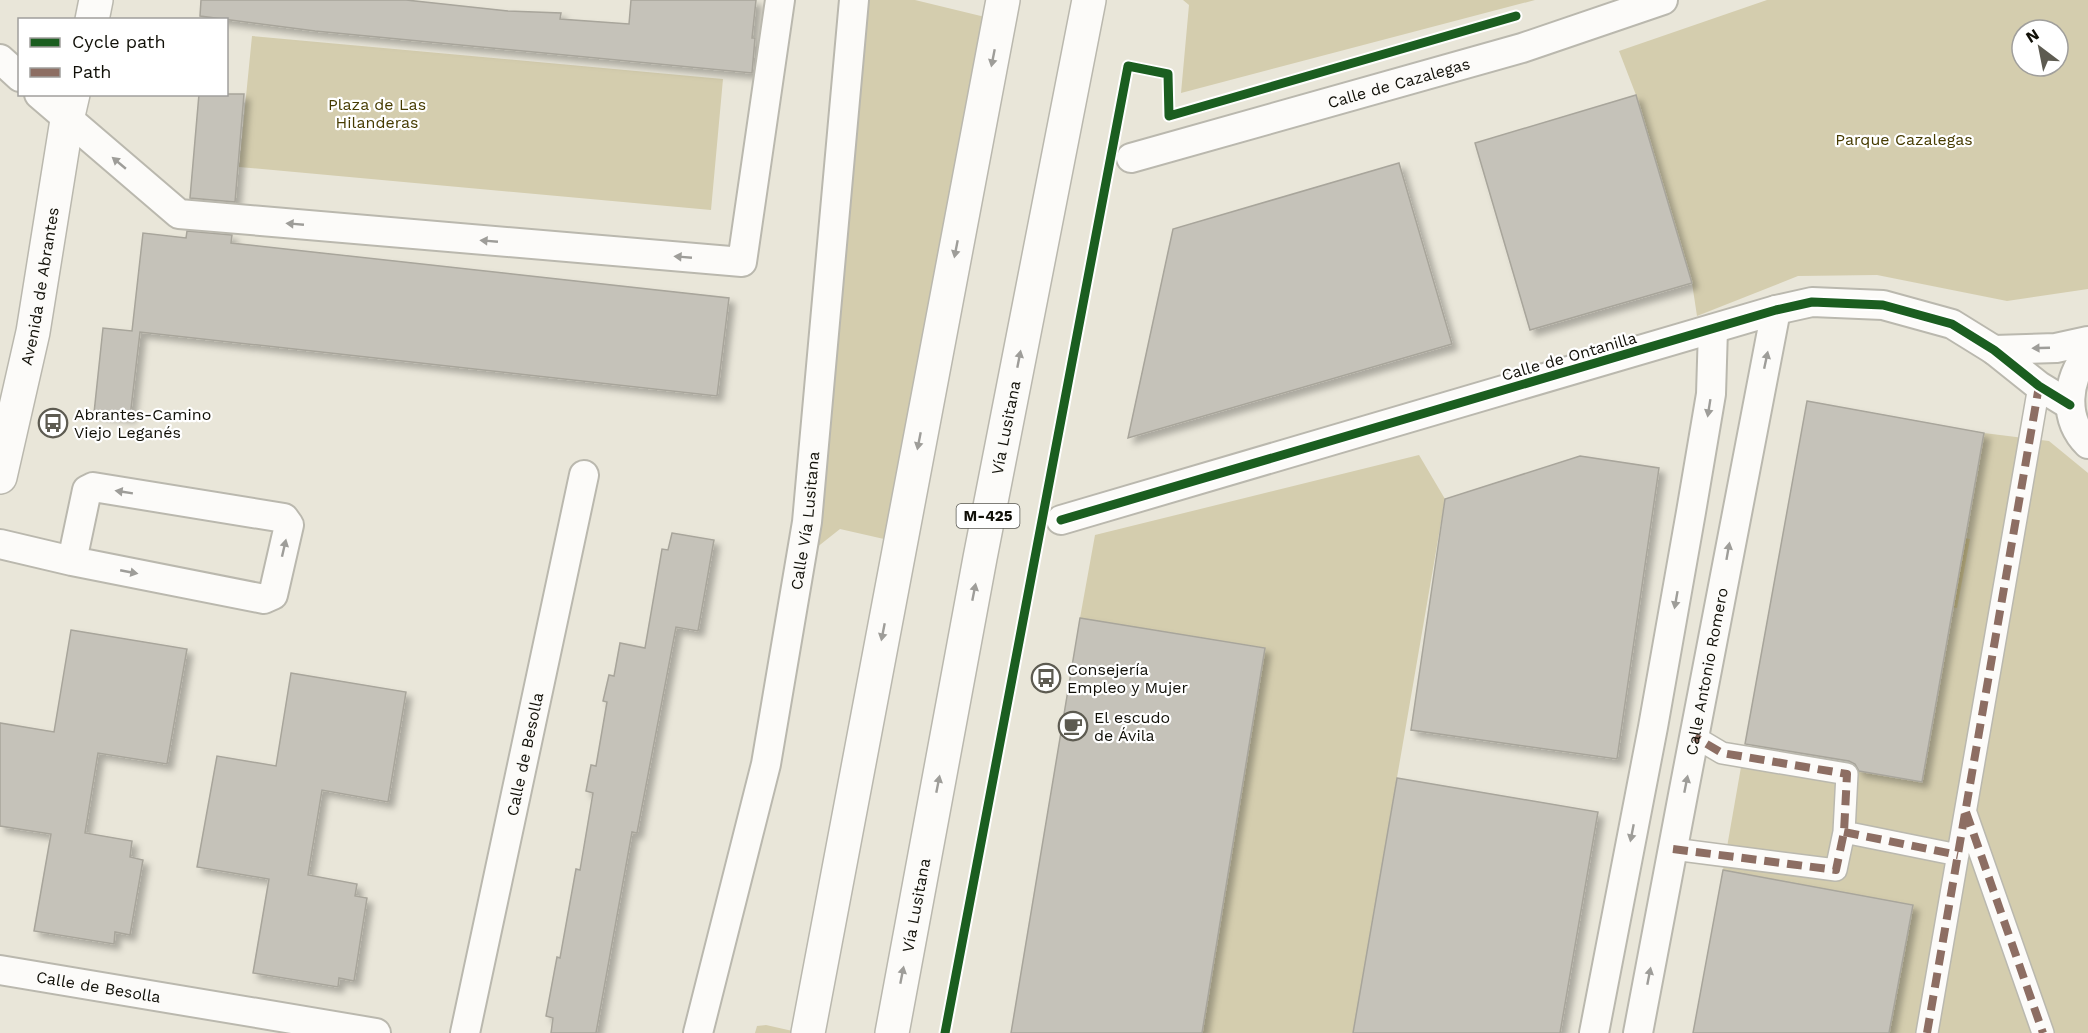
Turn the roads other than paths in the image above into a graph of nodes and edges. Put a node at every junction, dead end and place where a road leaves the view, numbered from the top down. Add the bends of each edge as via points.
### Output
1 (96, 0) edge
2 (780, 0) edge
3 (854, 0) edge
4 (1003, 0) edge
5 (1089, 0) edge
6 (1663, 0) edge
7 (92, 18) edge
8 (0, 59) edge
9 (18, 75) edge
10 (44, 96) edge
11 (70, 107) edge
12 (1131, 158) dead end
13 (1776, 310) junction
14 (1713, 329) junction
15 (2088, 341) edge
16 (1994, 350) junction
17 (2088, 353) edge
18 (2039, 386) junction
19 (2070, 405) junction
20 (2088, 444) edge
21 (584, 475) dead end
22 (0, 477) edge
23 (1061, 520) dead end
24 (0, 544) edge
25 (72, 561) junction
26 (1695, 737) junction
27 (1966, 811) junction
28 (1844, 832) junction
29 (1673, 849) junction
30 (1958, 855) junction
31 (0, 970) edge
32 (376, 1033) edge
33 (465, 1033) edge
34 (698, 1033) edge
35 (808, 1033) edge
36 (892, 1033) edge
37 (1594, 1033) edge
38 (1638, 1033) edge
39 (1927, 1033) edge
40 (2043, 1033) edge

1 - 7 main road
2 -> 11 street via 742,262 179,214
3 - 34 street, Calle Vía Lusitana via 807,522 766,764
4 -> 35 main road
36 -> 5 main road, Vía Lusitana / M-425
6 - 12 street, Calle de Cazalegas via 1522,48
8 - 9 street
10 - 11 street
11 - 22 main road, Avenida de Abrantes via 33,332
13 - 14 street, Calle de Ontanilla
13 - 16 street, Calle de Ontanilla via 1812,302 1883,304 1952,324
26 -> 13 street, Calle Antonio Romero
14 - 23 street, Calle de Ontanilla
14 -> 37 street via 1711,394 1695,489
15 -> 16 street via 2056,348
16 - 18 street, Calle de Ontanilla
17 - 19 street via 2071,384
18 - 19 street, Calle de Ontanilla
18 - 27 street
19 - 20 street via 2074,423
21 - 33 street, Calle de Besolla
24 - 25 street
25 -> 25 street via 264,599 273,595 289,525 284,518 93,487 87,490
26 - 28 street via 1722,753 1847,774
29 -> 26 street, Calle Antonio Romero
27 - 30 street
27 - 40 street
28 - 29 street via 1836,870
28 - 30 street
38 -> 29 street, Calle Antonio Romero
30 - 39 street
31 - 32 street, Calle de Besolla

